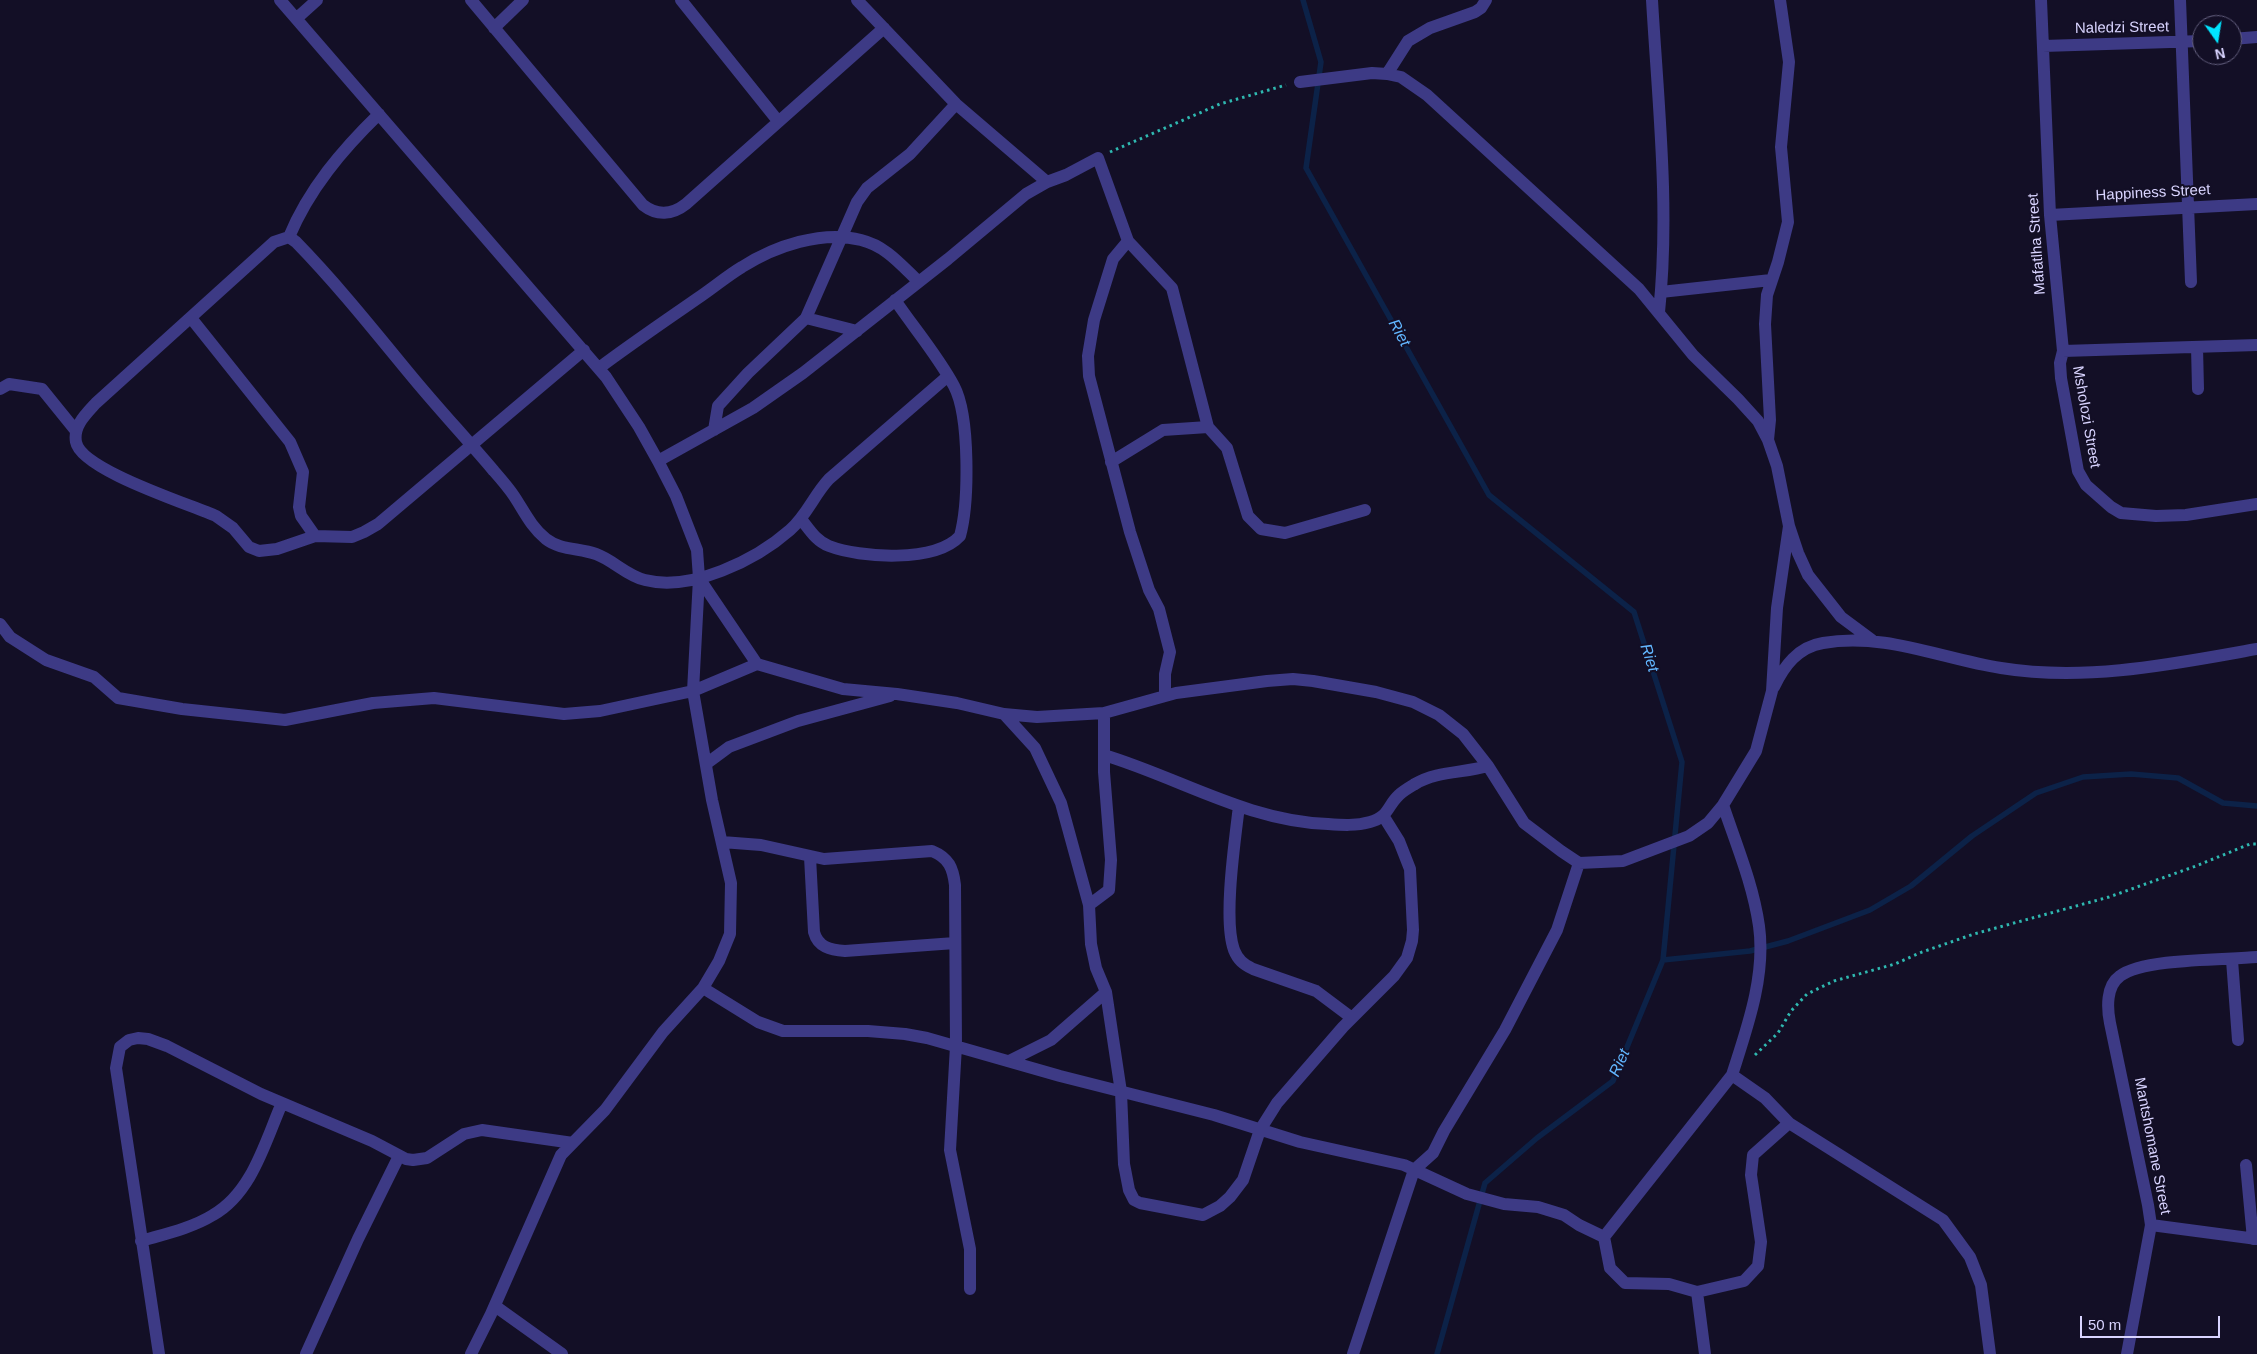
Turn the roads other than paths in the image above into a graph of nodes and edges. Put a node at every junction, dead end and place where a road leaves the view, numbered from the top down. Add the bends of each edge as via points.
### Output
1 (280, 0) edge
2 (316, 0) edge
3 (471, 0) edge
4 (523, 0) edge
5 (681, 0) edge
6 (857, 0) edge
7 (1486, 0) edge
8 (1652, 0) edge
9 (1780, 0) edge
10 (2041, 0) edge
11 (2180, 0) edge
12 (297, 18) junction
13 (494, 28) junction
14 (884, 28) junction
15 (2257, 36) edge
16 (2242, 37) edge
17 (2192, 41) edge
18 (2181, 42) junction
19 (2044, 46) junction
20 (1387, 74) junction
21 (1300, 82) road end
22 (956, 104) junction
23 (379, 114) junction
24 (778, 121) junction
25 (1047, 182) junction
26 (2257, 204) edge
27 (2188, 207) junction
28 (2050, 215) junction
29 (843, 237) junction
30 (289, 238) junction
31 (1128, 241) junction
32 (1771, 280) junction
33 (919, 282) junction
34 (2191, 282) dead end
35 (1661, 292) junction
36 (895, 300) junction
37 (1659, 312) junction
38 (191, 318) junction
39 (806, 318) junction
40 (857, 331) junction
41 (2257, 345) edge
42 (2197, 347) junction
43 (584, 350) junction
44 (2063, 352) junction
45 (599, 368) junction
46 (948, 376) junction
47 (0, 389) edge
48 (2198, 389) dead end
49 (1208, 427) junction
50 (714, 430) junction
51 (76, 431) junction
52 (1768, 440) junction
53 (471, 444) junction
54 (658, 460) junction
55 (1111, 462) junction
56 (2257, 504) edge
57 (1365, 510) dead end
58 (801, 519) junction
59 (1789, 526) junction
60 (315, 536) junction
61 (699, 578) junction
62 (0, 624) edge
63 (1872, 640) junction
64 (2257, 649) edge
65 (757, 664) junction
66 (693, 691) junction
67 (1772, 691) junction
68 (897, 694) junction
69 (1165, 696) junction
70 (1104, 713) junction
71 (1004, 714) junction
72 (1104, 755) junction
73 (706, 764) junction
74 (1488, 766) junction
75 (1723, 805) junction
76 (1239, 806) junction
77 (1384, 816) junction
78 (722, 842) junction
79 (810, 857) junction
80 (1579, 863) junction
81 (1089, 905) junction
82 (955, 944) junction
83 (2257, 957) edge
84 (2232, 960) junction
85 (703, 988) junction
86 (1106, 992) junction
87 (1352, 1018) junction
88 (2238, 1040) dead end
89 (956, 1046) junction
90 (1009, 1061) junction
91 (1732, 1075) junction
92 (1121, 1092) junction
93 (282, 1103) junction
94 (1789, 1123) junction
95 (1260, 1130) junction
96 (573, 1143) junction
97 (399, 1156) junction
98 (2246, 1165) dead end
99 (1414, 1170) junction
100 (2151, 1225) junction
101 (1604, 1237) junction
102 (2255, 1239) edge
103 (141, 1241) junction
104 (970, 1289) dead end
105 (1697, 1292) junction
106 (495, 1306) junction
107 (159, 1354) edge
108 (306, 1354) edge
109 (471, 1354) edge
110 (562, 1354) edge
111 (1353, 1354) edge
112 (1705, 1354) edge
113 (1990, 1354) edge
114 (2127, 1354) edge

1 - 12 street
2 - 12 street
3 - 13 street
4 - 13 street
5 - 24 street
6 - 14 street
7 - 20 street via 1475,12 1430,28 1408,40
8 - 35 street via 1663,204
9 - 32 street via 1789,62 1781,147 1788,222
10 - 19 street, Mafatlha Street
11 - 18 street
12 - 23 street
13 - 24 street via 643,205 656,213 680,209
14 - 22 street
14 - 24 street
15 - 16 street
17 - 18 street, Naledzi Street
18 - 19 street, Naledzi Street
18 - 27 street
19 - 28 street, Mafatlha Street
20 - 21 street
20 - 37 street via 1401,77 1427,95 1639,289
22 - 25 street
22 - 29 street via 910,154 867,188 857,202
23 - 30 street via 333,162 299,214
23 - 43 street
25 - 31 street via 1098,158
25 - 33 street via 1026,194
26 - 27 street, Happiness Street
27 - 28 street, Happiness Street
27 - 34 street
28 - 44 street, Mafatlha Street
29 - 33 street via 863,240 884,249
29 - 39 street
29 - 45 street via 798,243 762,256
30 - 38 street via 274,242
30 - 53 street via 330,277
31 - 49 street via 1172,288
31 - 55 street via 1114,259 1094,320 1088,356 1089,376
32 - 35 street
32 - 52 street via 1765,324 1770,420
33 - 36 street
35 - 37 street
36 - 40 street
36 - 46 street
37 - 52 street via 1693,355 1758,422
38 - 51 street via 96,403
38 - 60 street via 290,442 303,472 299,503 301,516
39 - 40 street
39 - 50 street via 718,406
40 - 50 street via 803,374
41 - 42 street
42 - 44 street
42 - 48 street
43 - 45 street
43 - 53 street
44 - 56 street, Msholozi Street via 2061,378 2078,471 2086,485 2111,507 2121,513 2156,516 2186,515
45 - 54 street via 627,407
46 - 58 street via 828,479
46 - 58 street via 963,412 966,463 962,527 955,542 932,551 876,555 829,546 815,537
47 - 51 street via 9,384 42,389
49 - 55 street via 1163,430
49 - 57 street via 1227,448 1248,516 1261,529 1285,533
50 - 54 street
51 - 60 street via 79,450 89,460 134,484 216,516 254,550 277,549
52 - 59 street via 1777,466
53 - 60 street via 378,524 352,537
53 - 61 street via 535,527 556,545 598,554 643,580 683,583
54 - 61 street via 697,550
55 - 69 street via 1170,652
58 - 61 street via 779,539 746,559
59 - 63 street via 1798,553 1819,590 1841,617
59 - 67 street via 1777,608
61 - 65 street
61 - 66 street
62 - 66 street via 10,637 46,660 94,677 118,698 182,709 285,720 373,703 434,698 573,714 600,712
63 - 64 street via 2002,668 2064,673 2122,670
63 - 67 street via 1820,643 1805,649 1792,659
65 - 66 street
65 - 68 street via 844,688
66 - 73 street
67 - 75 street via 1756,751
68 - 71 street
68 - 73 street via 798,721 729,747
69 - 70 street
69 - 74 street via 1210,687 1293,679 1376,692 1414,702 1439,715 1463,734
70 - 71 street via 1060,717
70 - 72 street
71 - 81 street via 1035,748 1061,803
72 - 76 street via 1142,766
72 - 81 street via 1111,860 1109,890
73 - 78 street
74 - 77 street via 1435,775 1416,783 1398,795
74 - 80 street via 1524,823
75 - 80 street via 1708,823 1689,836 1623,861
75 - 91 street via 1750,883 1759,934 1758,972 1751,1017
76 - 77 street via 1302,823 1359,824
76 - 87 street via 1230,920 1237,955 1253,969 1325,996
77 - 87 street via 1400,841 1410,870 1412,941 1400,969
78 - 79 street via 760,845
78 - 85 street via 731,883 730,934
79 - 82 street via 814,932 828,949 845,951
79 - 82 street via 840,858 922,850 938,854 946,859 953,872
80 - 99 street via 1557,930 1505,1030 1433,1153
81 - 86 street via 1091,944
82 - 89 street
83 - 84 street
84 - 88 street
84 - 100 street, Mantshomane Street via 2133,970 2119,976 2110,992 2108,1013
85 - 89 street via 758,1022 783,1031 905,1034
85 - 96 street via 663,1032 611,1103
86 - 90 street via 1051,1040
86 - 92 street
87 - 95 street via 1295,1082
89 - 90 street
89 - 104 street via 950,1150 970,1249
90 - 92 street
91 - 94 street via 1765,1098
91 - 101 street
92 - 95 street
92 - 95 street via 1124,1164 1129,1190 1134,1200 1154,1208 1199,1215 1220,1206 1243,1180
93 - 97 street via 372,1141
93 - 103 street via 246,1183 225,1207 197,1224
93 - 103 street via 154,1041 138,1038 123,1043 116,1068
94 - 105 street via 1753,1155 1752,1175 1761,1242 1758,1266 1744,1281
94 - 113 street via 1943,1220 1970,1257 1980,1286
95 - 99 street
96 - 97 street via 482,1130 464,1134 427,1158 413,1160
96 - 106 street via 561,1155
97 - 108 street
98 - 102 street
99 - 101 street via 1467,1194 1564,1215
99 - 111 street
100 - 102 street
100 - 114 street, Mantshomane Street
101 - 105 street via 1610,1268 1625,1282 1669,1284
103 - 107 street
105 - 112 street
106 - 109 street
106 - 110 street

